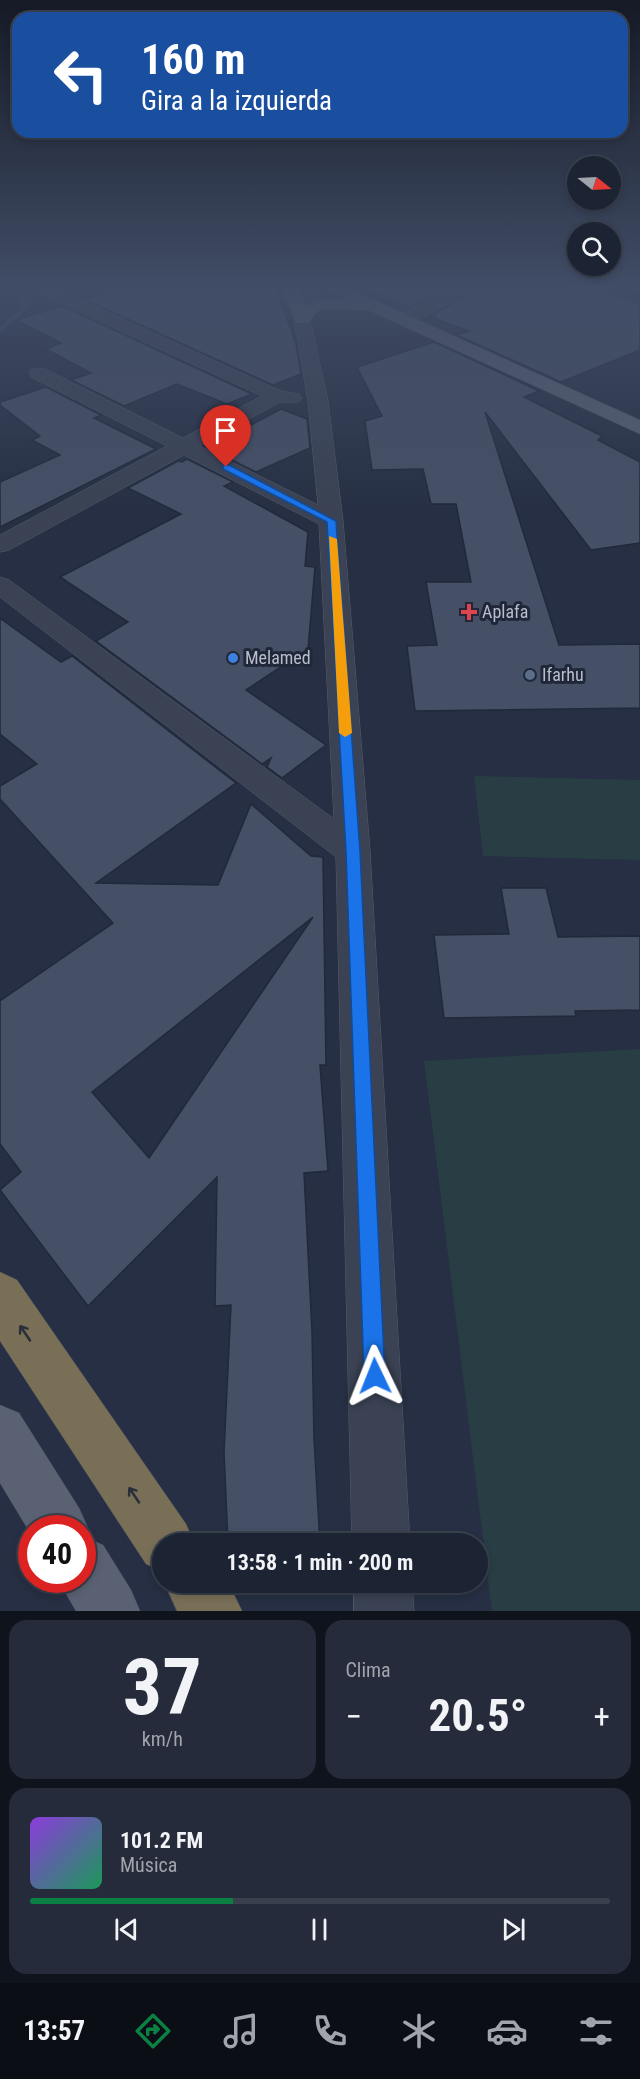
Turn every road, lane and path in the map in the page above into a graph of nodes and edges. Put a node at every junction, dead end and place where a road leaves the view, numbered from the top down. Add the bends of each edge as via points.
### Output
1 (199, 360) edge
2 (310, 360) edge
3 (492, 360) edge
4 (38, 373) dead end
5 (277, 396) junction
6 (318, 401) junction
7 (640, 428) edge
8 (184, 445) junction
9 (331, 521) junction
10 (0, 545) edge
11 (0, 585) edge
12 (353, 851) junction
13 (0, 1297) edge
14 (0, 1432) edge
15 (51, 1515) edge
16 (159, 1533) edge
17 (381, 1533) edge
18 (96, 1588) edge
19 (200, 1593) edge
20 (383, 1593) edge
21 (110, 1611) edge
22 (212, 1611) edge
23 (384, 1611) edge

1 - 5 street
2 - 6 street
3 - 7 main road
4 - 8 street
5 - 6 street
5 - 8 street
6 - 9 street
8 - 9 street
8 - 10 street
9 - 12 street
11 - 12 street
12 - 17 street
16 -> 13 highway
14 - 15 main road
18 - 21 main road
19 - 22 highway
20 - 23 street

